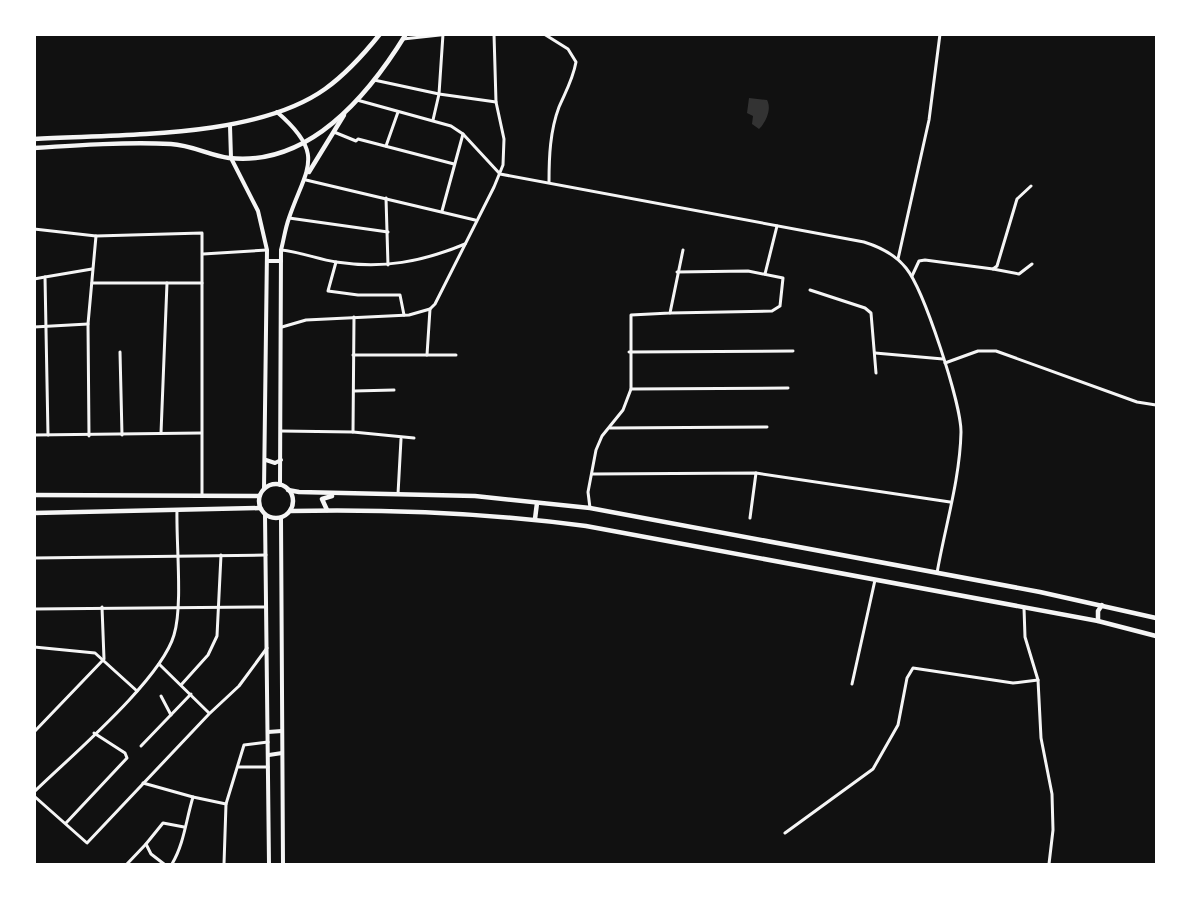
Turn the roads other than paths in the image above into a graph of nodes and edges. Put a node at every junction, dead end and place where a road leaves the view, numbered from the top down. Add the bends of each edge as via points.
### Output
1 (380, 34) edge
2 (449, 34) edge
3 (494, 34) edge
4 (544, 34) edge
5 (940, 34) edge
6 (443, 35) edge
7 (405, 37) edge
8 (373, 80) junction
9 (439, 94) junction
10 (357, 100) junction
11 (496, 102) junction
12 (348, 109) junction
13 (277, 112) junction
14 (398, 112) junction
15 (433, 120) junction
16 (230, 126) junction
17 (334, 132) junction
18 (464, 134) junction
19 (34, 139) edge
20 (304, 144) junction
21 (386, 146) junction
22 (34, 148) edge
23 (231, 158) junction
24 (454, 164) junction
25 (309, 172) junction
26 (500, 174) junction
27 (306, 180) junction
28 (549, 182) junction
29 (1031, 186) dead end
30 (387, 198) junction
31 (442, 211) junction
32 (289, 218) junction
33 (475, 220) junction
34 (777, 226) junction
35 (34, 229) edge
36 (388, 232) junction
37 (96, 236) junction
38 (465, 244) junction
39 (267, 250) junction
40 (281, 250) junction
41 (683, 250) dead end
42 (203, 254) junction
43 (898, 259) junction
44 (268, 261) junction
45 (281, 261) junction
46 (336, 262) junction
47 (1032, 264) dead end
48 (388, 265) junction
49 (92, 269) junction
50 (993, 269) junction
51 (677, 272) junction
52 (765, 274) junction
53 (912, 276) junction
54 (45, 278) junction
55 (34, 279) edge
56 (167, 283) junction
57 (202, 283) junction
58 (92, 284) junction
59 (810, 290) dead end
60 (430, 309) junction
61 (670, 313) junction
62 (404, 315) junction
63 (354, 317) junction
64 (88, 324) junction
65 (47, 326) junction
66 (34, 327) edge
67 (282, 327) junction
68 (793, 351) dead end
69 (120, 352) dead end
70 (630, 352) junction
71 (875, 353) junction
72 (353, 355) junction
73 (427, 355) junction
74 (456, 355) dead end
75 (944, 361) junction
76 (876, 373) dead end
77 (788, 388) dead end
78 (631, 389) junction
79 (394, 390) dead end
80 (354, 391) junction
81 (1156, 405) edge
82 (767, 427) dead end
83 (610, 428) junction
84 (281, 431) junction
85 (353, 432) junction
86 (161, 433) junction
87 (201, 433) junction
88 (34, 435) edge
89 (48, 435) junction
90 (122, 435) junction
91 (89, 436) junction
92 (414, 438) dead end
93 (401, 439) junction
94 (266, 460) junction
95 (280, 460) junction
96 (756, 473) junction
97 (592, 474) junction
98 (280, 485) junction
99 (264, 489) junction
100 (288, 490) junction
101 (350, 493) junction
102 (398, 494) junction
103 (34, 495) edge
104 (202, 495) junction
105 (259, 496) junction
106 (950, 502) junction
107 (537, 503) junction
108 (260, 508) junction
109 (590, 508) junction
110 (177, 510) junction
111 (327, 510) junction
112 (290, 511) junction
113 (34, 513) edge
114 (265, 515) junction
115 (281, 518) junction
116 (750, 518) dead end
117 (535, 519) junction
118 (221, 555) junction
119 (266, 555) junction
120 (176, 556) junction
121 (34, 558) edge
122 (937, 573) junction
123 (875, 580) junction
124 (1102, 605) junction
125 (177, 607) junction
126 (266, 607) junction
127 (102, 608) junction
128 (1024, 608) junction
129 (34, 609) edge
130 (221, 609) junction
131 (1156, 618) edge
132 (1098, 621) junction
133 (1156, 636) edge
134 (34, 647) edge
135 (267, 648) junction
136 (104, 658) junction
137 (159, 664) junction
138 (1038, 680) junction
139 (852, 684) dead end
140 (181, 685) junction
141 (137, 691) junction
142 (190, 694) junction
143 (161, 696) dead end
144 (209, 714) junction
145 (171, 715) junction
146 (282, 731) junction
147 (34, 732) edge
148 (268, 732) junction
149 (94, 733) junction
150 (268, 742) junction
151 (141, 746) dead end
152 (282, 753) junction
153 (268, 755) junction
154 (239, 767) junction
155 (268, 767) junction
156 (143, 783) junction
157 (34, 794) edge
158 (193, 797) junction
159 (226, 804) junction
160 (66, 823) junction
161 (184, 827) junction
162 (785, 833) dead end
163 (146, 844) junction
164 (127, 864) edge
165 (164, 864) edge
166 (172, 864) edge
167 (224, 864) edge
168 (269, 864) edge
169 (284, 864) edge
170 (1049, 864) edge

1 - 13 main road via 324,90
2 - 6 street
3 - 11 street
4 - 28 street via 568,49 576,62 572,83 554,126
5 - 43 street via 930,120
6 - 7 street
6 - 9 street
7 - 8 main road
8 - 9 street
8 - 10 main road
9 - 11 street
9 - 15 street
10 - 12 main road
10 - 14 street
11 - 26 street via 504,139
12 - 17 main road
12 - 20 main road
13 - 16 main road
13 - 20 main road
14 - 15 street
14 - 21 street
15 - 18 street
16 - 19 main road
16 - 23 main road
17 - 21 street
17 - 25 main road
18 - 24 street
18 - 26 street
20 - 23 main road via 270,156
20 - 25 main road via 310,160
21 - 24 street
22 - 23 main road via 175,144
23 - 39 main road via 258,211
24 - 31 street
25 - 27 main road
26 - 28 street
26 - 33 street
27 - 30 street
27 - 32 main road
28 - 34 street
29 - 50 street via 1017,199 1001,260
30 - 31 street
30 - 36 street
31 - 33 street
32 - 36 street
32 - 40 main road
33 - 38 street
34 - 43 street via 864,242
34 - 52 street
35 - 37 street
36 - 48 street
37 - 42 street via 197,232 204,238
37 - 49 street
38 - 48 street via 422,260
38 - 60 street
39 - 42 street
39 - 44 main road
40 - 45 main road
40 - 46 street
41 - 51 street
42 - 57 street
43 - 53 street
44 - 45 main road
44 - 94 main road
45 - 67 main road
46 - 48 street
46 - 62 street via 328,291 400,295
47 - 50 street via 1019,274
49 - 54 street
49 - 58 street
50 - 53 street via 925,260 919,261
51 - 52 street
51 - 61 street
52 - 61 street via 783,278 776,311
53 - 75 street
54 - 55 street
54 - 65 street
56 - 57 street
56 - 58 street
56 - 86 street
57 - 87 street
58 - 64 street
59 - 71 street via 870,311
60 - 62 street
60 - 73 street
61 - 70 street via 632,315
62 - 63 street
63 - 67 street via 306,320
63 - 72 street
64 - 65 street
64 - 91 street
65 - 66 street
65 - 89 street
67 - 84 main road
68 - 70 street
69 - 90 street
70 - 78 street
71 - 75 street
71 - 76 street
72 - 73 street
72 - 80 street
73 - 74 street
75 - 81 street via 992,350 1137,402
75 - 106 street via 958,404 961,430
77 - 78 street
78 - 83 street
79 - 80 street
80 - 85 street
82 - 83 street
83 - 97 street via 599,443
84 - 85 street
84 - 95 main road
85 - 93 street
86 - 87 street
86 - 90 street
87 - 104 street
88 - 89 street
89 - 91 street
90 - 91 street
92 - 93 street
93 - 102 street
94 - 95 main road
94 - 99 main road
95 - 98 main road
96 - 97 street
96 - 106 street
96 - 116 street
97 - 109 street
98 - 99 main road
98 - 100 main road
99 - 105 main road
100 - 101 main road
100 - 112 main road via 293,500
101 - 102 main road
101 - 111 main road via 323,497 321,502
102 - 107 main road
103 - 104 main road
104 - 105 main road
105 - 108 main road
106 - 122 street
107 - 109 main road
107 - 117 main road
108 - 110 main road
108 - 114 main road
109 - 122 main road
110 - 113 main road
110 - 120 street
111 - 112 main road
111 - 117 main road
112 - 115 main road
114 - 115 main road
114 - 119 main road
115 - 146 main road
117 - 123 main road
118 - 119 street
118 - 120 street
118 - 130 street
119 - 126 main road
120 - 121 street
120 - 125 street
122 - 124 main road
123 - 128 main road
123 - 139 street
124 - 131 main road
124 - 132 main road
125 - 127 street
125 - 130 street
125 - 137 street via 175,633
126 - 130 street
126 - 135 main road
127 - 129 street
127 - 136 street
128 - 132 main road
128 - 138 street via 1025,637
130 - 140 street via 217,636 208,655
132 - 133 main road
134 - 136 street via 95,653
135 - 144 street via 250,674
135 - 148 main road
136 - 141 street
136 - 147 street
137 - 140 street
137 - 141 street
138 - 162 street via 1013,683 913,668 907,678 898,725 873,769
138 - 170 street via 1041,738 1052,794
140 - 142 street
141 - 149 street
142 - 144 street
142 - 145 street
143 - 145 street
144 - 156 street
145 - 151 street
146 - 148 main road
146 - 152 main road
148 - 150 main road
149 - 157 street
149 - 160 street via 127,758
150 - 153 main road
150 - 154 street via 244,745
152 - 153 main road
152 - 169 main road
153 - 155 main road
154 - 155 street
154 - 159 street
155 - 168 main road
156 - 158 street
156 - 160 street via 87,843
157 - 160 street
158 - 159 street
158 - 161 street
159 - 167 street
161 - 163 street via 163,823
161 - 166 street via 181,850
163 - 164 street
163 - 165 street

